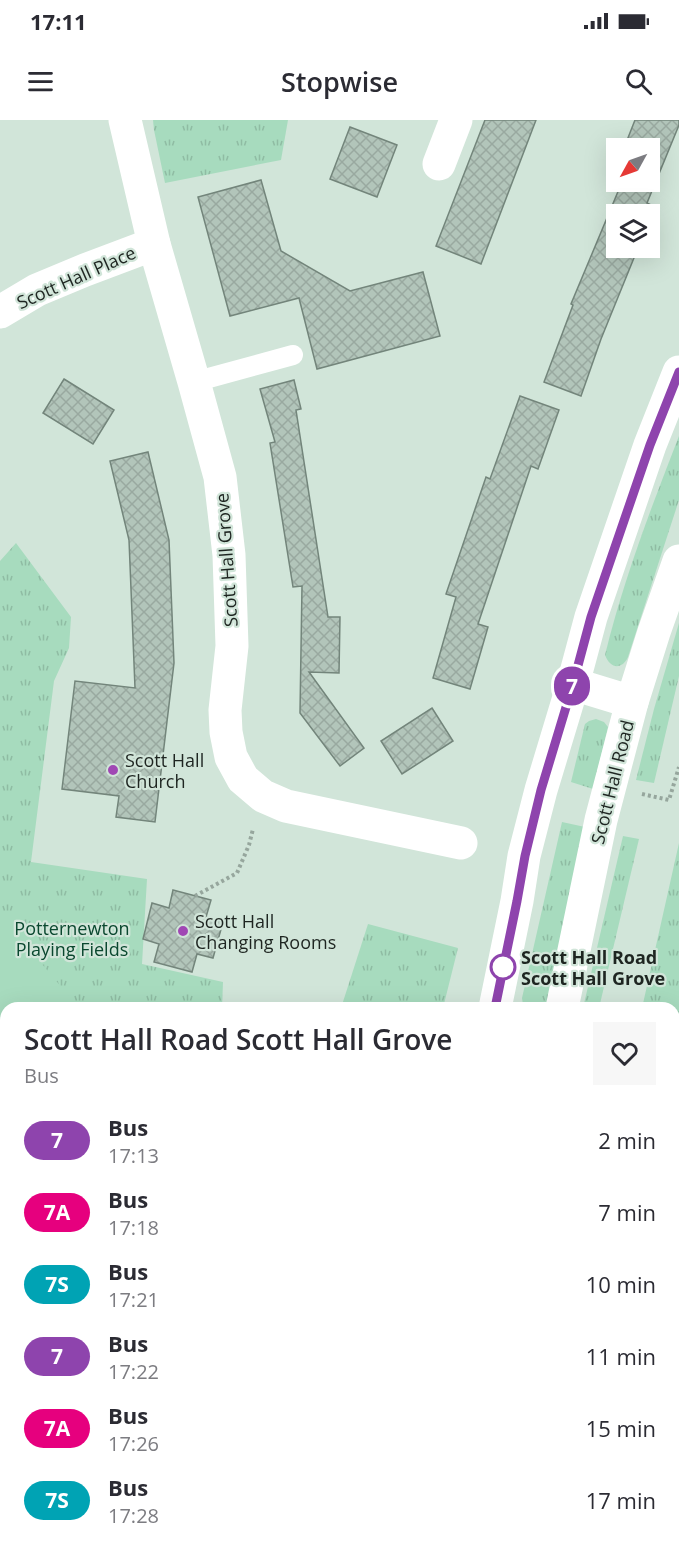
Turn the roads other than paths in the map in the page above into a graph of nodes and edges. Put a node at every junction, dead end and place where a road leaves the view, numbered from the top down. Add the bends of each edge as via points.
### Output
1 (125, 120) edge
2 (456, 120) edge
3 (439, 164) dead end
4 (154, 244) junction
5 (0, 312) edge
6 (292, 355) dead end
7 (679, 372) edge
8 (195, 382) junction
9 (679, 561) edge
10 (573, 684) junction
11 (632, 702) junction
12 (461, 843) dead end
13 (496, 1002) edge
14 (563, 1002) edge

1 - 4 main road, Scott Hall Grove
2 - 3 main road
4 - 5 main road, Scott Hall Place via 38,290
4 - 8 main road, Scott Hall Grove
6 - 8 lane
7 - 10 main road via 591,617
8 - 12 main road, Scott Hall Grove via 220,477 229,555 232,646 226,732 231,757 243,779 263,796 286,806
9 - 11 main road, Scott Hall Road
10 - 11 main road
10 - 13 main road via 525,856
11 - 14 main road, Scott Hall Road via 601,820

